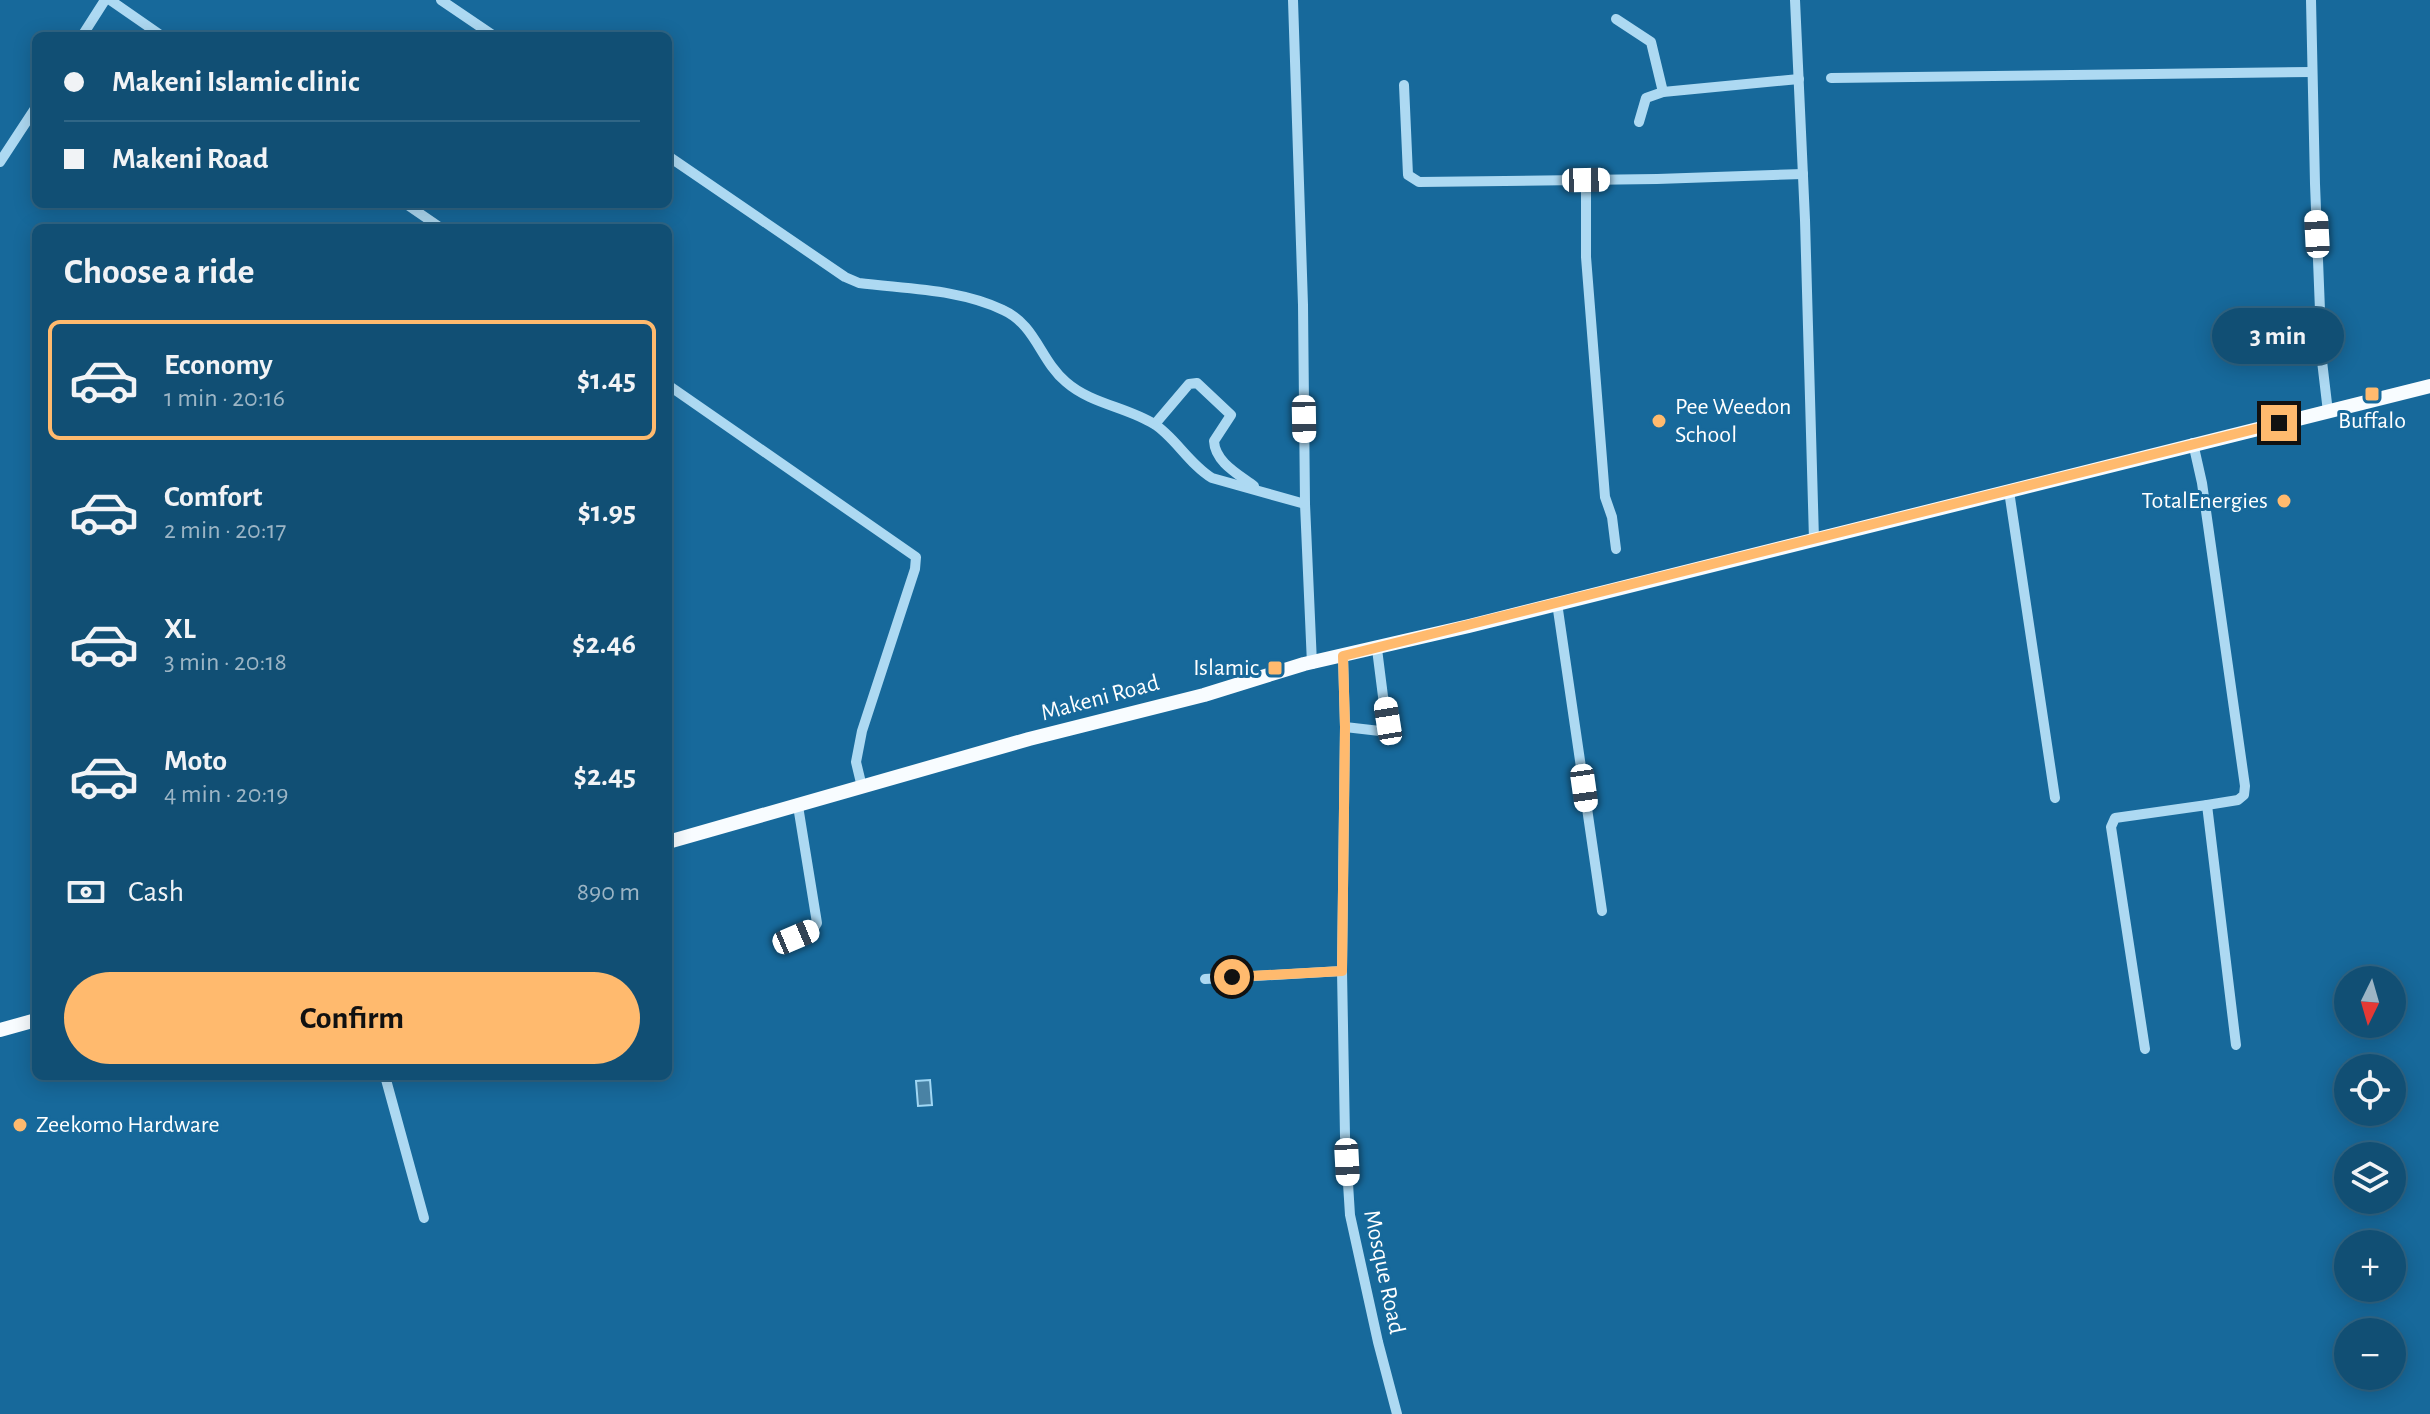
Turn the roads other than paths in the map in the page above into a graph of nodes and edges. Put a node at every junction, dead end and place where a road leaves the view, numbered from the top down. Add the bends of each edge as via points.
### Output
1 (107, 0) edge
2 (441, 0) edge
3 (1293, 0) edge
4 (1795, 0) edge
5 (2311, 0) edge
6 (1616, 19) dead end
7 (85, 32) edge
8 (156, 32) edge
9 (488, 32) edge
10 (2311, 72) junction
11 (1831, 78) dead end
12 (1799, 79) junction
13 (1404, 85) dead end
14 (1663, 92) junction
15 (32, 113) edge
16 (1639, 122) dead end
17 (672, 159) edge
18 (0, 162) edge
19 (1803, 174) junction
20 (1586, 180) junction
21 (412, 208) edge
22 (435, 224) edge
23 (2430, 386) edge
24 (672, 388) edge
25 (2328, 412) junction
26 (1155, 424) junction
27 (2193, 443) junction
28 (1261, 491) junction
29 (2009, 491) junction
30 (1305, 504) junction
31 (1814, 540) junction
32 (1616, 549) dead end
33 (1557, 603) junction
34 (1377, 649) junction
35 (1343, 656) junction
36 (1312, 664) junction
37 (1345, 727) junction
38 (862, 787) junction
39 (2055, 798) dead end
40 (2207, 805) junction
41 (798, 806) junction
42 (672, 841) edge
43 (1602, 911) dead end
44 (781, 944) dead end
45 (1342, 971) junction
46 (1205, 979) dead end
47 (32, 1021) edge
48 (0, 1030) edge
49 (2236, 1045) dead end
50 (2145, 1049) dead end
51 (386, 1080) edge
52 (424, 1218) dead end
53 (1397, 1414) edge

1 - 7 street
1 - 8 street
2 - 9 street
3 - 30 street
4 - 12 street
5 - 10 street
6 - 14 street via 1651,42
10 - 11 street
10 - 25 street
12 - 14 street
12 - 19 street
13 - 20 street via 1406,156 1412,179
14 - 16 street via 1646,98
15 - 18 street
17 - 26 street via 845,277 963,297 1005,310 1028,327 1049,364 1068,384
19 - 20 street
19 - 31 street
20 - 32 street via 1586,257 1605,497
21 - 22 street
23 - 25 main road, Makeni Road
24 - 38 street via 916,557 862,731 856,762
25 - 27 main road, Makeni Road
26 - 28 street via 1212,478
26 - 28 street via 1189,384 1197,383 1231,415 1214,441 1222,460
27 - 29 main road, Makeni Road
27 - 40 street via 2245,786 2238,800
28 - 30 street
29 - 31 main road, Makeni Road
29 - 39 street
30 - 36 street
31 - 33 main road, Makeni Road
33 - 34 main road, Makeni Road
33 - 43 street
34 - 35 main road, Makeni Road
34 - 37 street via 1387,728
35 - 36 main road, Makeni Road
35 - 37 street, Mosque Road
36 - 38 main road, Makeni Road
37 - 45 street, Mosque Road
38 - 41 main road, Makeni Road
40 - 49 street
40 - 50 street via 2131,814 2115,818 2111,827
41 - 42 main road, Makeni Road
41 - 44 street via 817,923 812,931
45 - 46 street
45 - 53 street, Mosque Road via 1350,1215
47 - 48 main road
51 - 52 street

